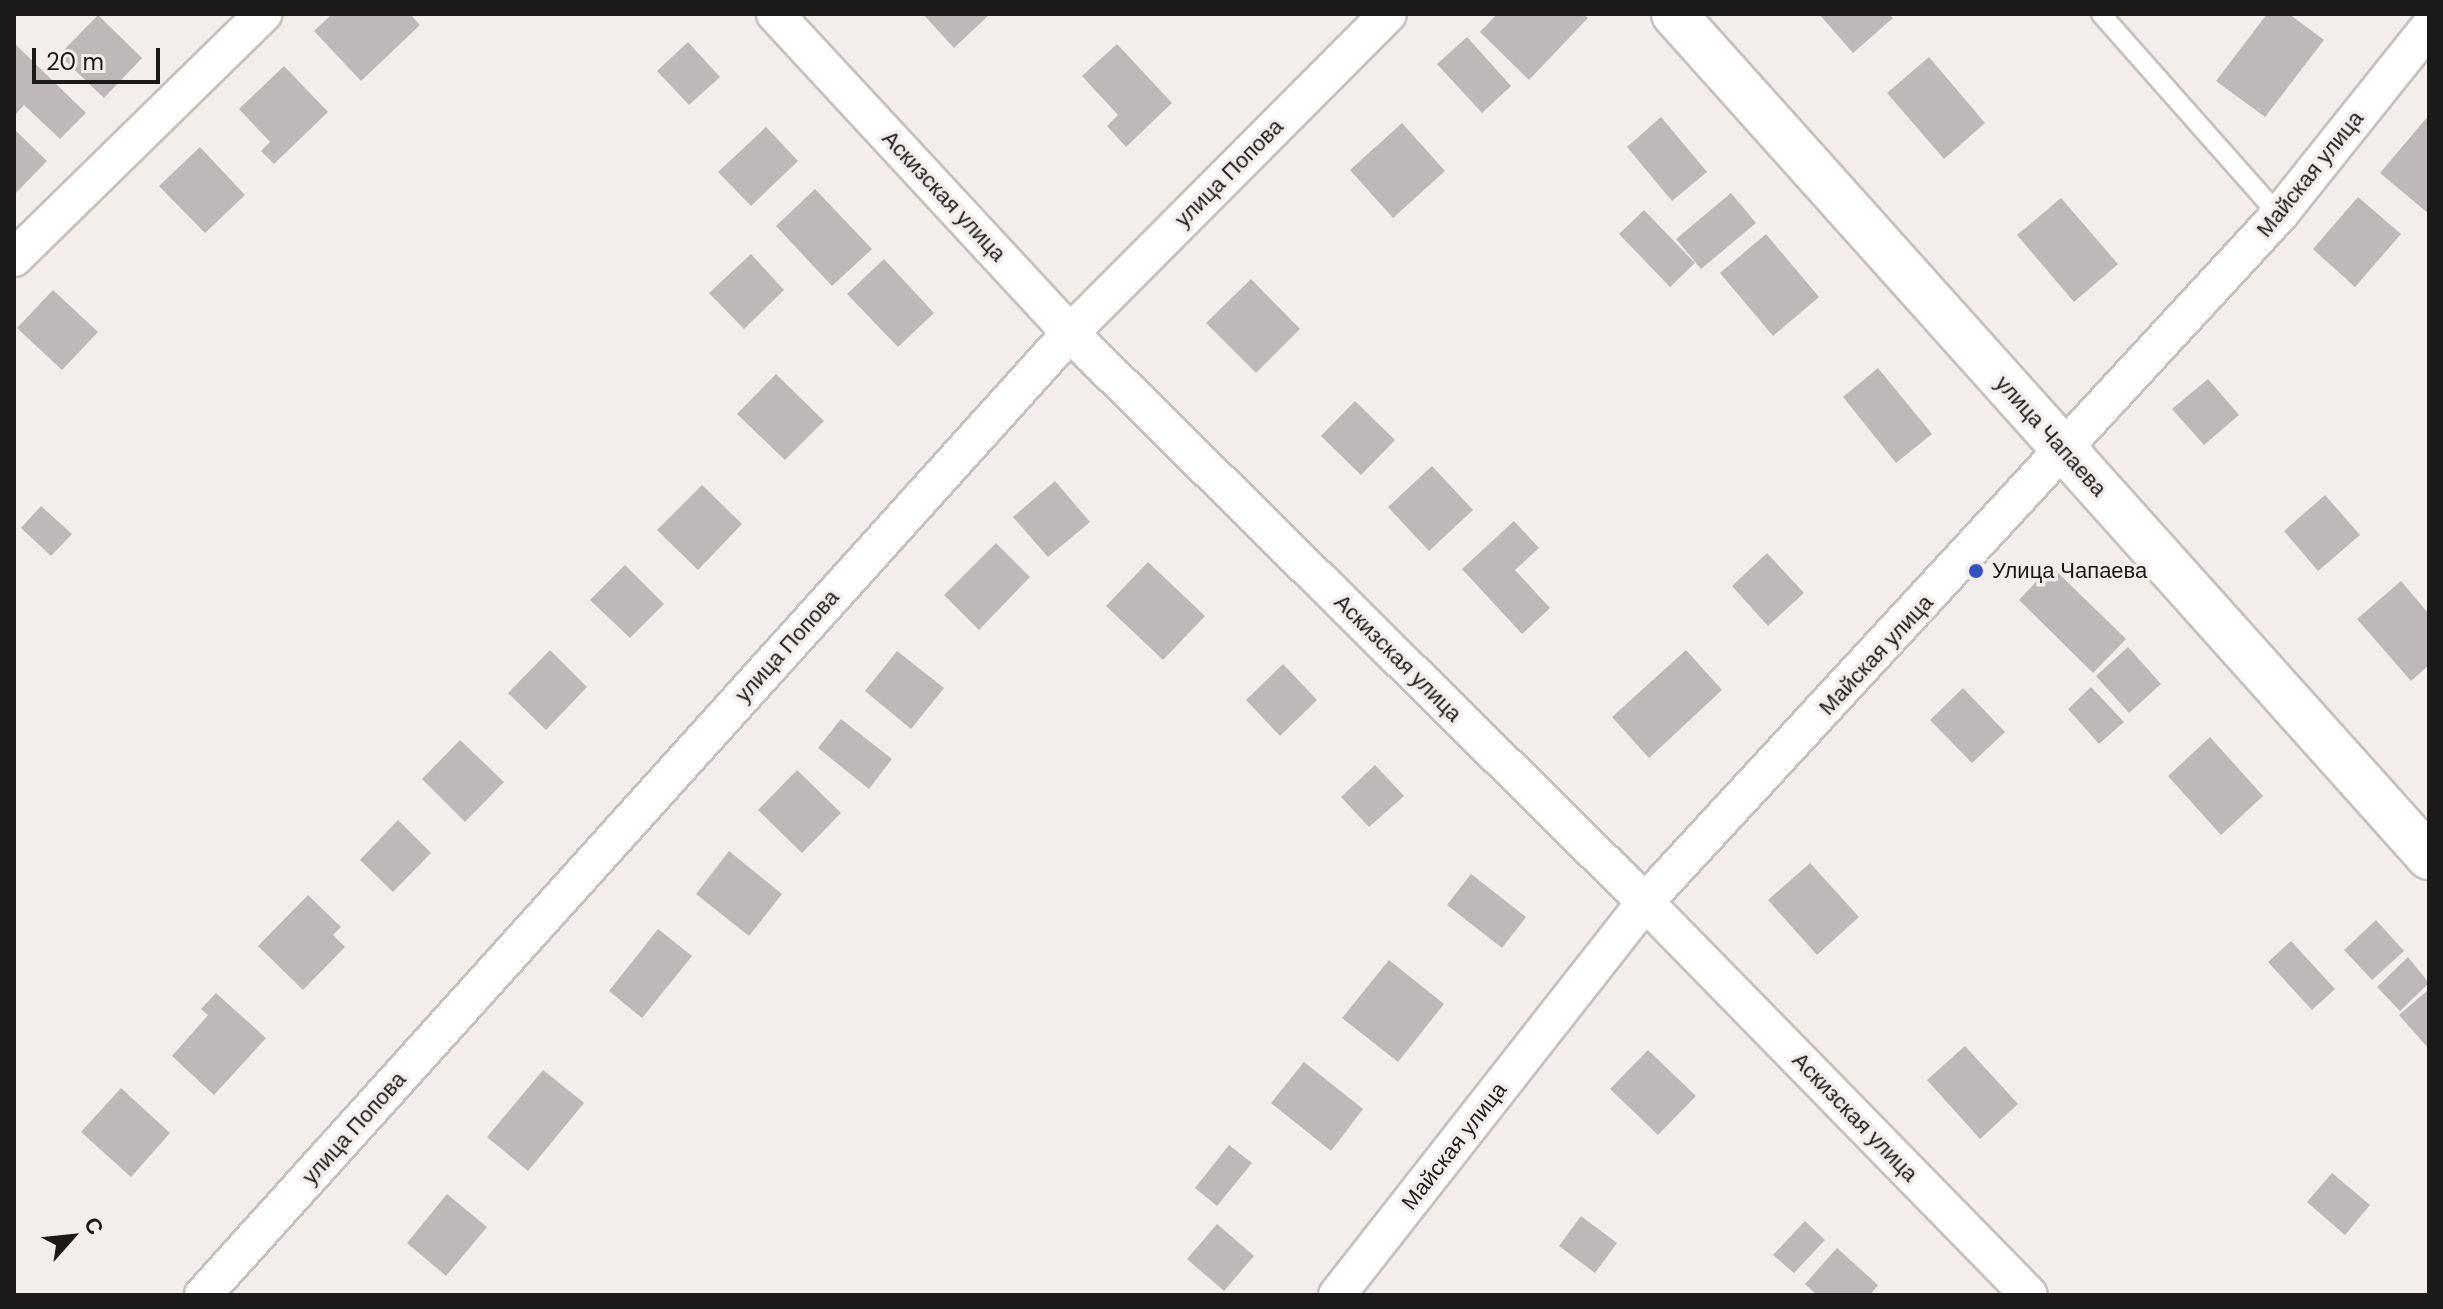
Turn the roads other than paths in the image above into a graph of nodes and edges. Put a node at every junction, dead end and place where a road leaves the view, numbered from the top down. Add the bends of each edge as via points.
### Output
1 (263, 14) edge
2 (775, 14) edge
3 (1388, 14) edge
4 (1674, 14) edge
5 (2101, 14) edge
6 (2429, 27) edge
7 (2279, 215) junction
8 (14, 258) edge
9 (1070, 333) junction
10 (2065, 451) junction
11 (2429, 857) edge
12 (1645, 902) junction
13 (203, 1295) edge
14 (1337, 1295) edge
15 (2029, 1295) edge

1 - 8 street
2 - 9 street, Аскизская улица
3 - 9 street, улица Попова
4 - 10 street, улица Чапаева
5 - 7 lane
6 - 7 street, Майская улица
7 - 10 street, Майская улица
9 - 12 street, Аскизская улица
9 - 13 street, улица Попова
10 - 11 street, улица Чапаева
10 - 12 street, Майская улица
12 - 14 street, Майская улица
12 - 15 street, Аскизская улица

